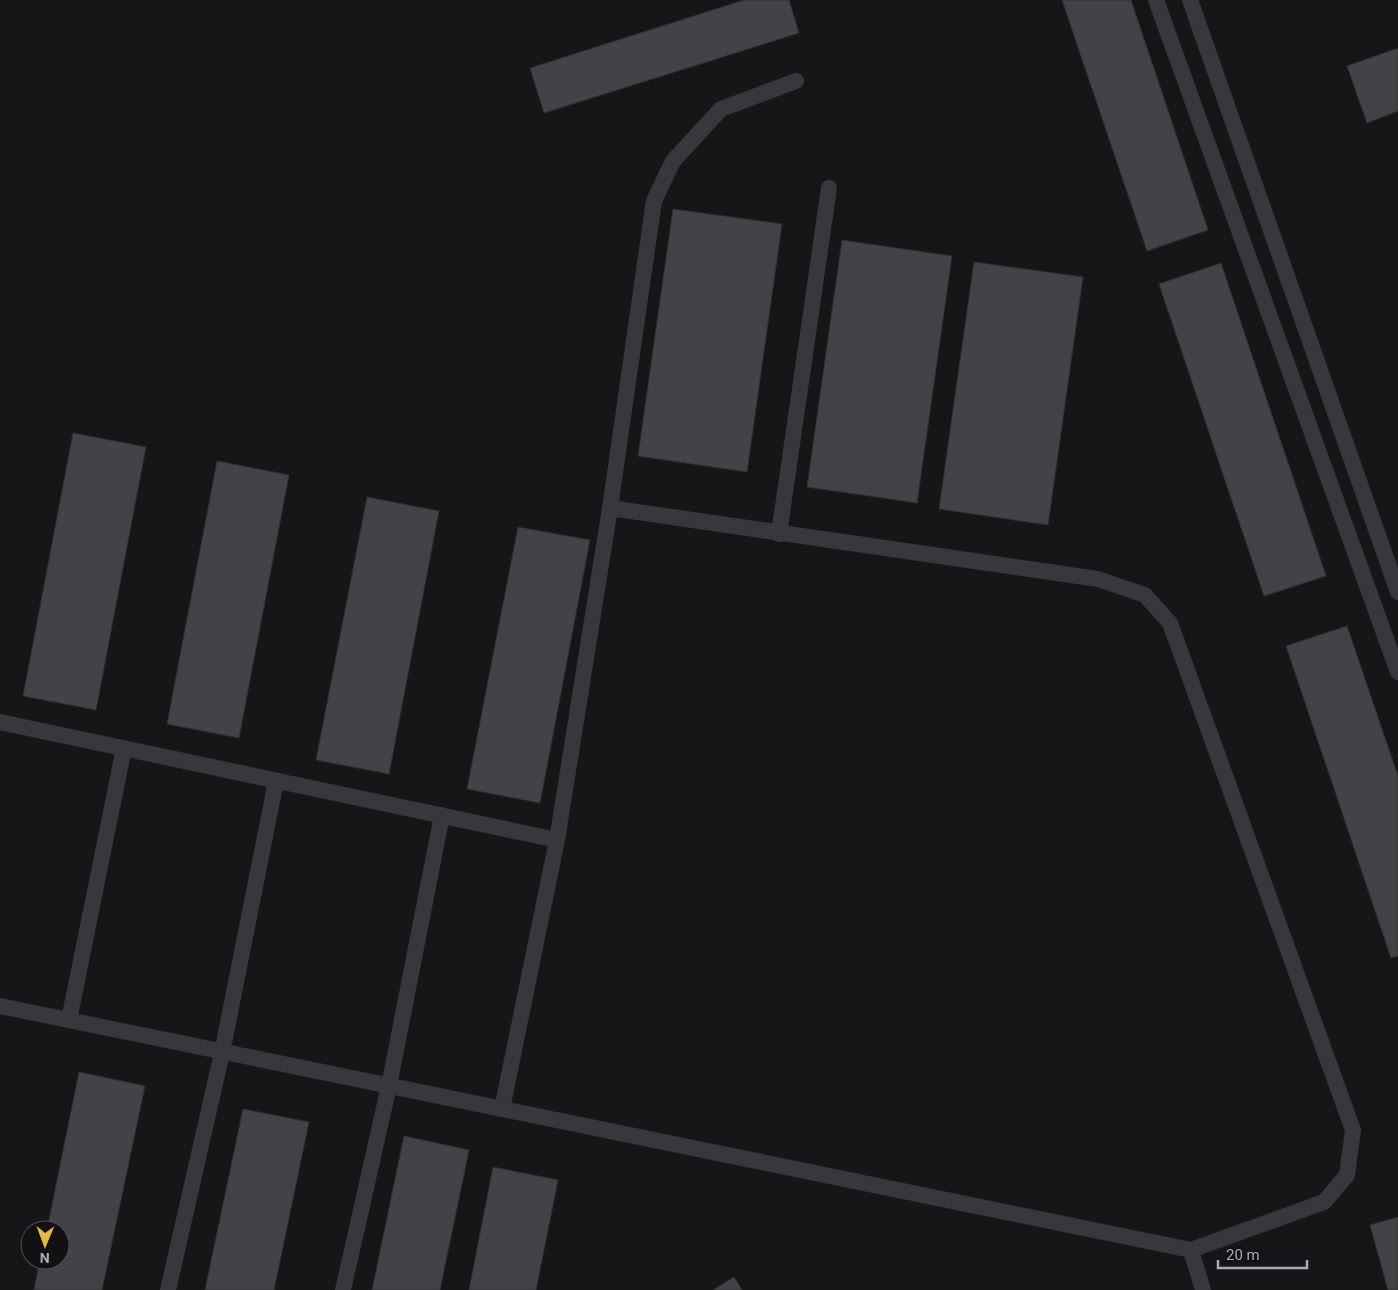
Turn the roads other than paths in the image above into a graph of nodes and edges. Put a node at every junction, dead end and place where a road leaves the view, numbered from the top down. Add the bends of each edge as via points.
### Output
1 (1156, 0) edge
2 (1190, 0) edge
3 (796, 81) dead end
4 (829, 188) dead end
5 (610, 508) junction
6 (779, 534) junction
7 (1393, 561) edge
8 (1362, 571) junction
9 (1398, 592) edge
10 (1398, 672) edge
11 (0, 722) edge
12 (124, 748) junction
13 (276, 781) junction
14 (442, 815) junction
15 (556, 840) junction
16 (0, 1006) edge
17 (69, 1020) junction
18 (222, 1053) junction
19 (389, 1086) junction
20 (502, 1109) junction
21 (1191, 1250) junction
22 (168, 1290) edge
23 (343, 1290) edge
24 (1203, 1290) edge

1 - 8 lane
2 - 7 lane
3 - 5 lane via 721,109 674,161 654,201
4 - 6 lane
5 - 6 lane
5 - 15 lane
6 - 21 lane via 1098,579 1144,595 1170,623 1352,1130 1347,1175 1324,1202
7 - 8 lane
7 - 9 lane
8 - 10 lane
11 - 12 lane
12 - 13 lane
12 - 17 lane
13 - 14 lane
13 - 18 lane
14 - 15 lane
14 - 19 lane
15 - 20 lane
16 - 17 lane
17 - 18 lane
18 - 19 lane
18 - 22 lane
19 - 20 lane
19 - 23 lane
20 - 21 lane
21 - 24 lane

